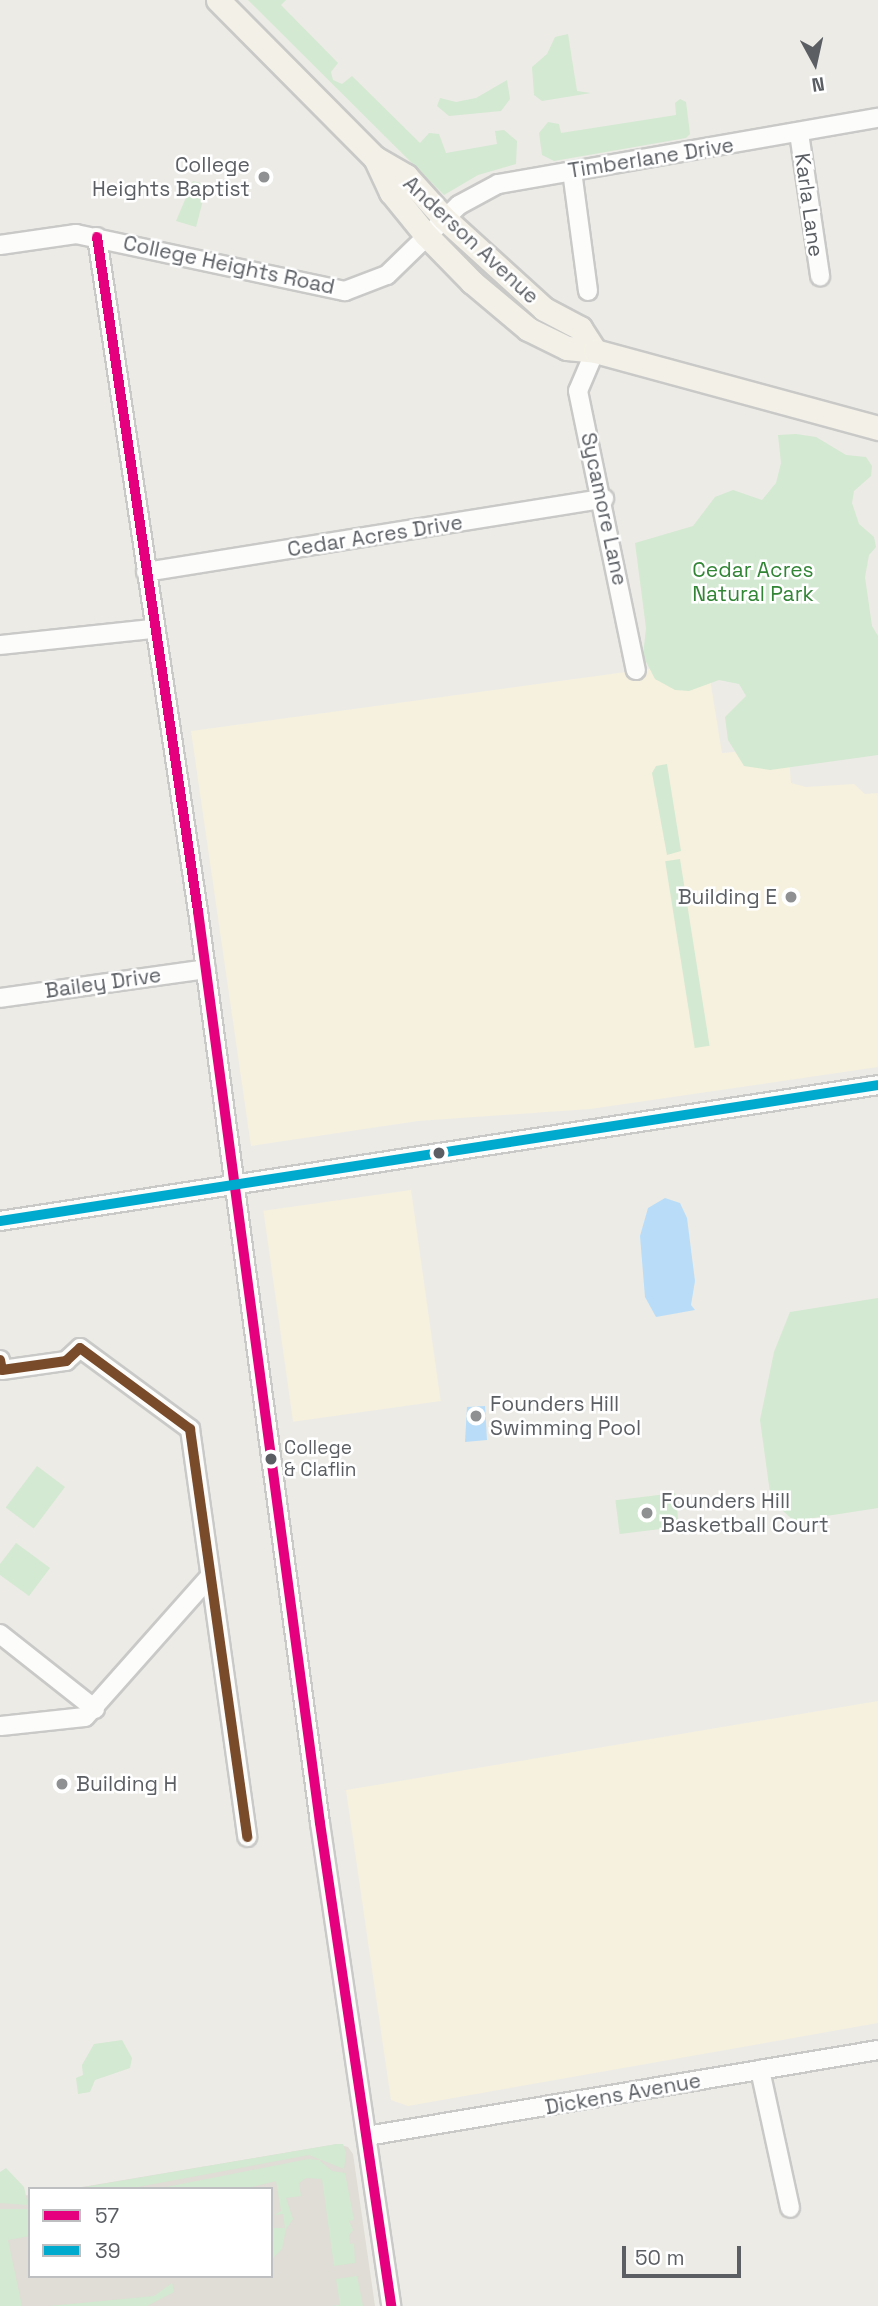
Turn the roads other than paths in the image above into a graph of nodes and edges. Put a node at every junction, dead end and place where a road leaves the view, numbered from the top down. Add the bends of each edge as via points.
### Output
1 (218, 0) edge
2 (878, 118) edge
3 (799, 133) junction
4 (572, 171) junction
5 (435, 227) junction
6 (97, 237) junction
7 (0, 245) edge
8 (820, 276) dead end
9 (588, 291) dead end
10 (595, 351) junction
11 (878, 428) edge
12 (604, 499) junction
13 (146, 572) junction
14 (152, 629) junction
15 (0, 645) edge
16 (636, 670) dead end
17 (206, 969) junction
18 (0, 998) edge
19 (878, 1085) edge
20 (232, 1185) junction
21 (0, 1221) edge
22 (1, 1365) edge
23 (210, 1576) junction
24 (0, 1634) edge
25 (95, 1709) junction
26 (1, 1726) edge
27 (247, 1837) dead end
28 (878, 2050) edge
29 (760, 2070) junction
30 (367, 2136) junction
31 (790, 2208) dead end
32 (391, 2306) edge

1 - 5 main road, Anderson Avenue via 375,158 406,176
2 - 3 street, Timberlane Drive
3 - 4 street, Timberlane Drive
3 - 8 street, Karla Lane
4 - 5 street, Timberlane Drive via 498,184 471,195
4 - 9 street
5 - 6 street, College Heights Road via 387,275 345,290
5 - 10 main road, Anderson Avenue via 544,309 580,328
6 - 7 street, College Heights Road via 76,234
6 - 13 street
10 - 11 main road
10 - 12 street, Sycamore Lane via 578,391
12 - 13 street, Cedar Acres Drive
12 - 16 street, Sycamore Lane
13 - 14 street
14 - 15 street
14 - 17 street
17 - 18 street, Bailey Drive
17 - 20 street
19 - 20 street
20 - 21 street
20 - 30 street
22 - 23 street via 66,1361 80,1348 190,1429
23 - 25 street
23 - 27 street
24 - 25 street
25 - 26 street via 82,1719
28 - 29 street, Dickens Avenue
29 - 30 street, Dickens Avenue
29 - 31 street
30 - 32 street

